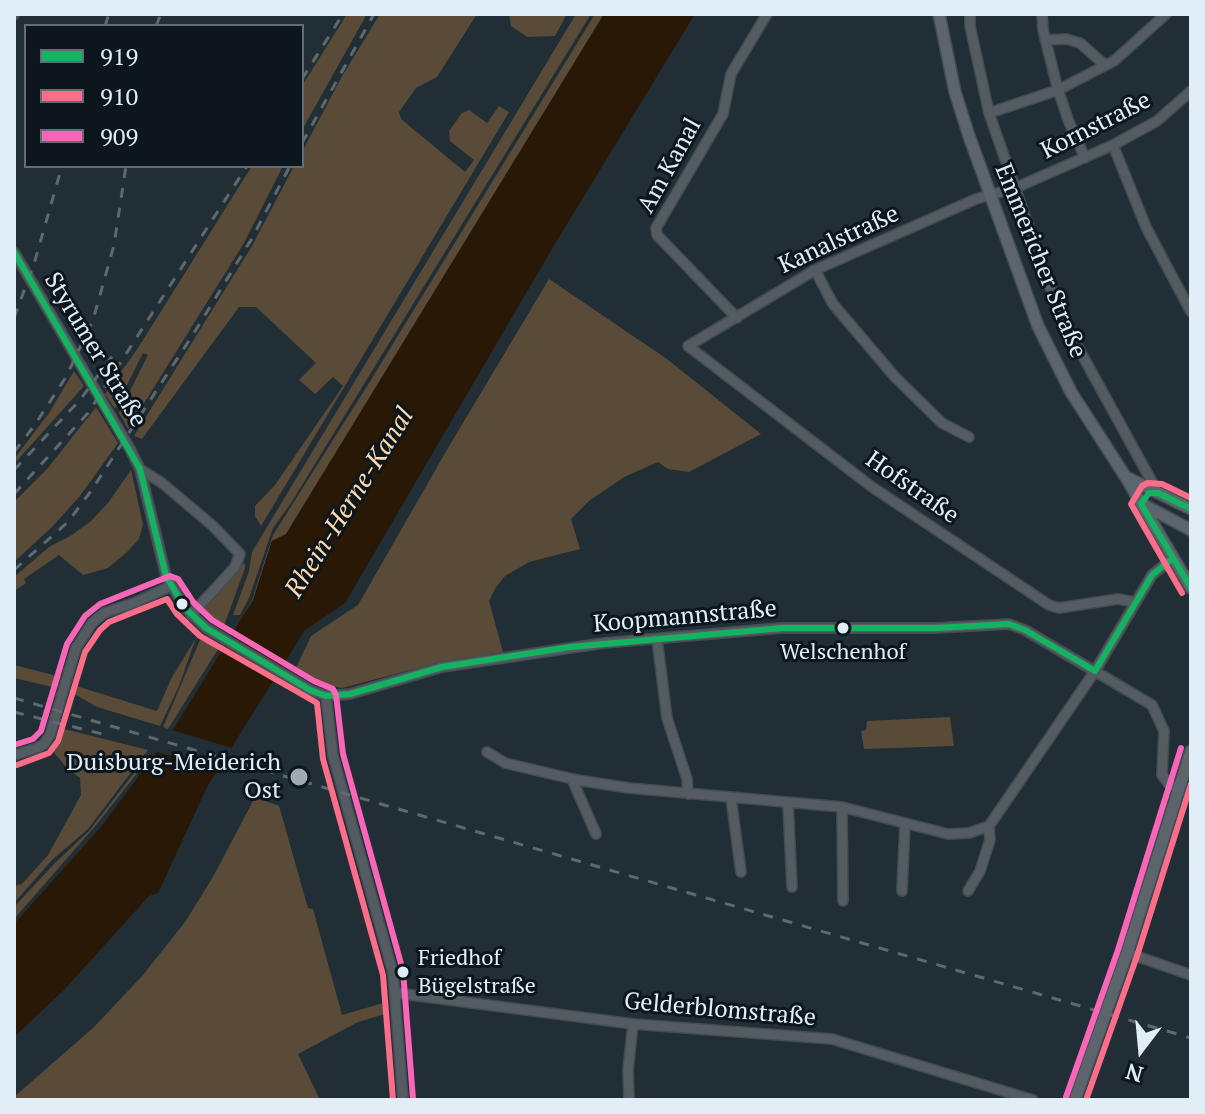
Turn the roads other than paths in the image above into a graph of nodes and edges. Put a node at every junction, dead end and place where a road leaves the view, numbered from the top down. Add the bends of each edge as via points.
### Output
1 (767, 14) edge
2 (939, 14) edge
3 (970, 14) edge
4 (1042, 14) edge
5 (1166, 14) edge
6 (1046, 40) junction
7 (1105, 65) junction
8 (1058, 90) junction
9 (1191, 91) edge
10 (989, 113) junction
11 (1113, 145) junction
12 (1085, 158) junction
13 (1015, 188) junction
14 (990, 195) junction
15 (14, 252) edge
16 (815, 270) junction
17 (1191, 312) edge
18 (737, 318) junction
19 (688, 346) joint
20 (969, 437) dead end
21 (140, 469) junction
22 (1145, 470) junction
23 (1131, 482) junction
24 (1158, 493) junction
25 (1141, 504) junction
26 (1191, 509) edge
27 (1191, 530) edge
28 (1173, 558) junction
29 (169, 581) junction
30 (1191, 588) edge
31 (1134, 602) junction
32 (191, 615) junction
33 (657, 639) junction
34 (1095, 671) junction
35 (326, 696) junction
36 (1191, 751) edge
37 (487, 752) dead end
38 (14, 755) edge
39 (572, 779) junction
40 (1179, 789) junction
41 (688, 794) junction
42 (731, 798) junction
43 (788, 803) junction
44 (842, 807) junction
45 (905, 824) junction
46 (989, 826) junction
47 (596, 834) dead end
48 (741, 872) dead end
49 (792, 887) dead end
50 (902, 891) dead end
51 (968, 891) dead end
52 (843, 901) dead end
53 (1127, 953) junction
54 (1191, 975) edge
55 (396, 993) junction
56 (633, 1024) junction
57 (403, 1100) edge
58 (629, 1100) edge
59 (1033, 1100) edge
60 (1075, 1100) edge

1 - 18 street, Am Kanal via 731,74 723,114 656,228
2 - 14 main road, Emmericher Straße via 955,92
3 - 10 street, Emmericher Straße
4 - 6 street
5 - 7 street
6 - 7 street via 1080,43
6 - 8 street
7 - 8 street
8 - 10 street
8 - 12 street
9 - 11 street, Kornstraße via 1157,121
10 - 13 street, Emmericher Straße
11 - 12 street, Kornstraße
11 - 17 street via 1146,227
12 - 13 street, Kornstraße
13 - 14 street, Kanalstraße
13 - 22 street, Emmericher Straße via 1074,340
14 - 16 street, Kanalstraße
14 - 23 main road, Emmericher Straße via 1055,362
15 - 21 street, Styrumer Straße
16 - 18 street, Kanalstraße
16 - 20 street via 833,304 895,377 942,423
18 - 19 street, Kanalstraße
19 - 31 street, Hofstraße via 872,487 1049,605
21 - 29 street, Styrumer Straße
21 - 32 street, Styrumer Straße via 240,554 235,567
22 - 23 street
22 - 24 street, Emmericher Straße
23 - 24 main road
23 - 25 main road, Emmericher Straße
24 - 25 main road via 1149,493
24 - 26 main road
25 - 27 main road
25 - 28 main road, Emmericher Straße
28 - 30 main road, Emmericher Straße
28 - 31 street via 1156,571
29 - 32 street
29 - 38 street via 92,623 76,648 50,735 37,748
31 - 34 street
32 - 35 street
33 - 34 street, Koopmannstraße via 783,628 1001,623 1025,630
33 - 35 street, Koopmannstraße via 442,667
33 - 41 street via 667,718
34 - 40 street, Koopmannstraße via 1144,699 1158,714 1164,731 1162,775
34 - 46 street
35 - 55 street via 333,756
36 - 40 main road
37 - 39 street via 505,763
39 - 41 street
39 - 47 street
40 - 53 main road
41 - 42 street
42 - 43 street
42 - 48 street
43 - 44 street
43 - 49 street
44 - 45 street
44 - 52 street
45 - 46 street via 948,834
45 - 50 street
46 - 51 street via 980,871
53 - 54 street
53 - 60 main road
55 - 56 street, Gelderblomstraße
55 - 57 street
56 - 58 street
56 - 59 street, Gelderblomstraße via 832,1039

